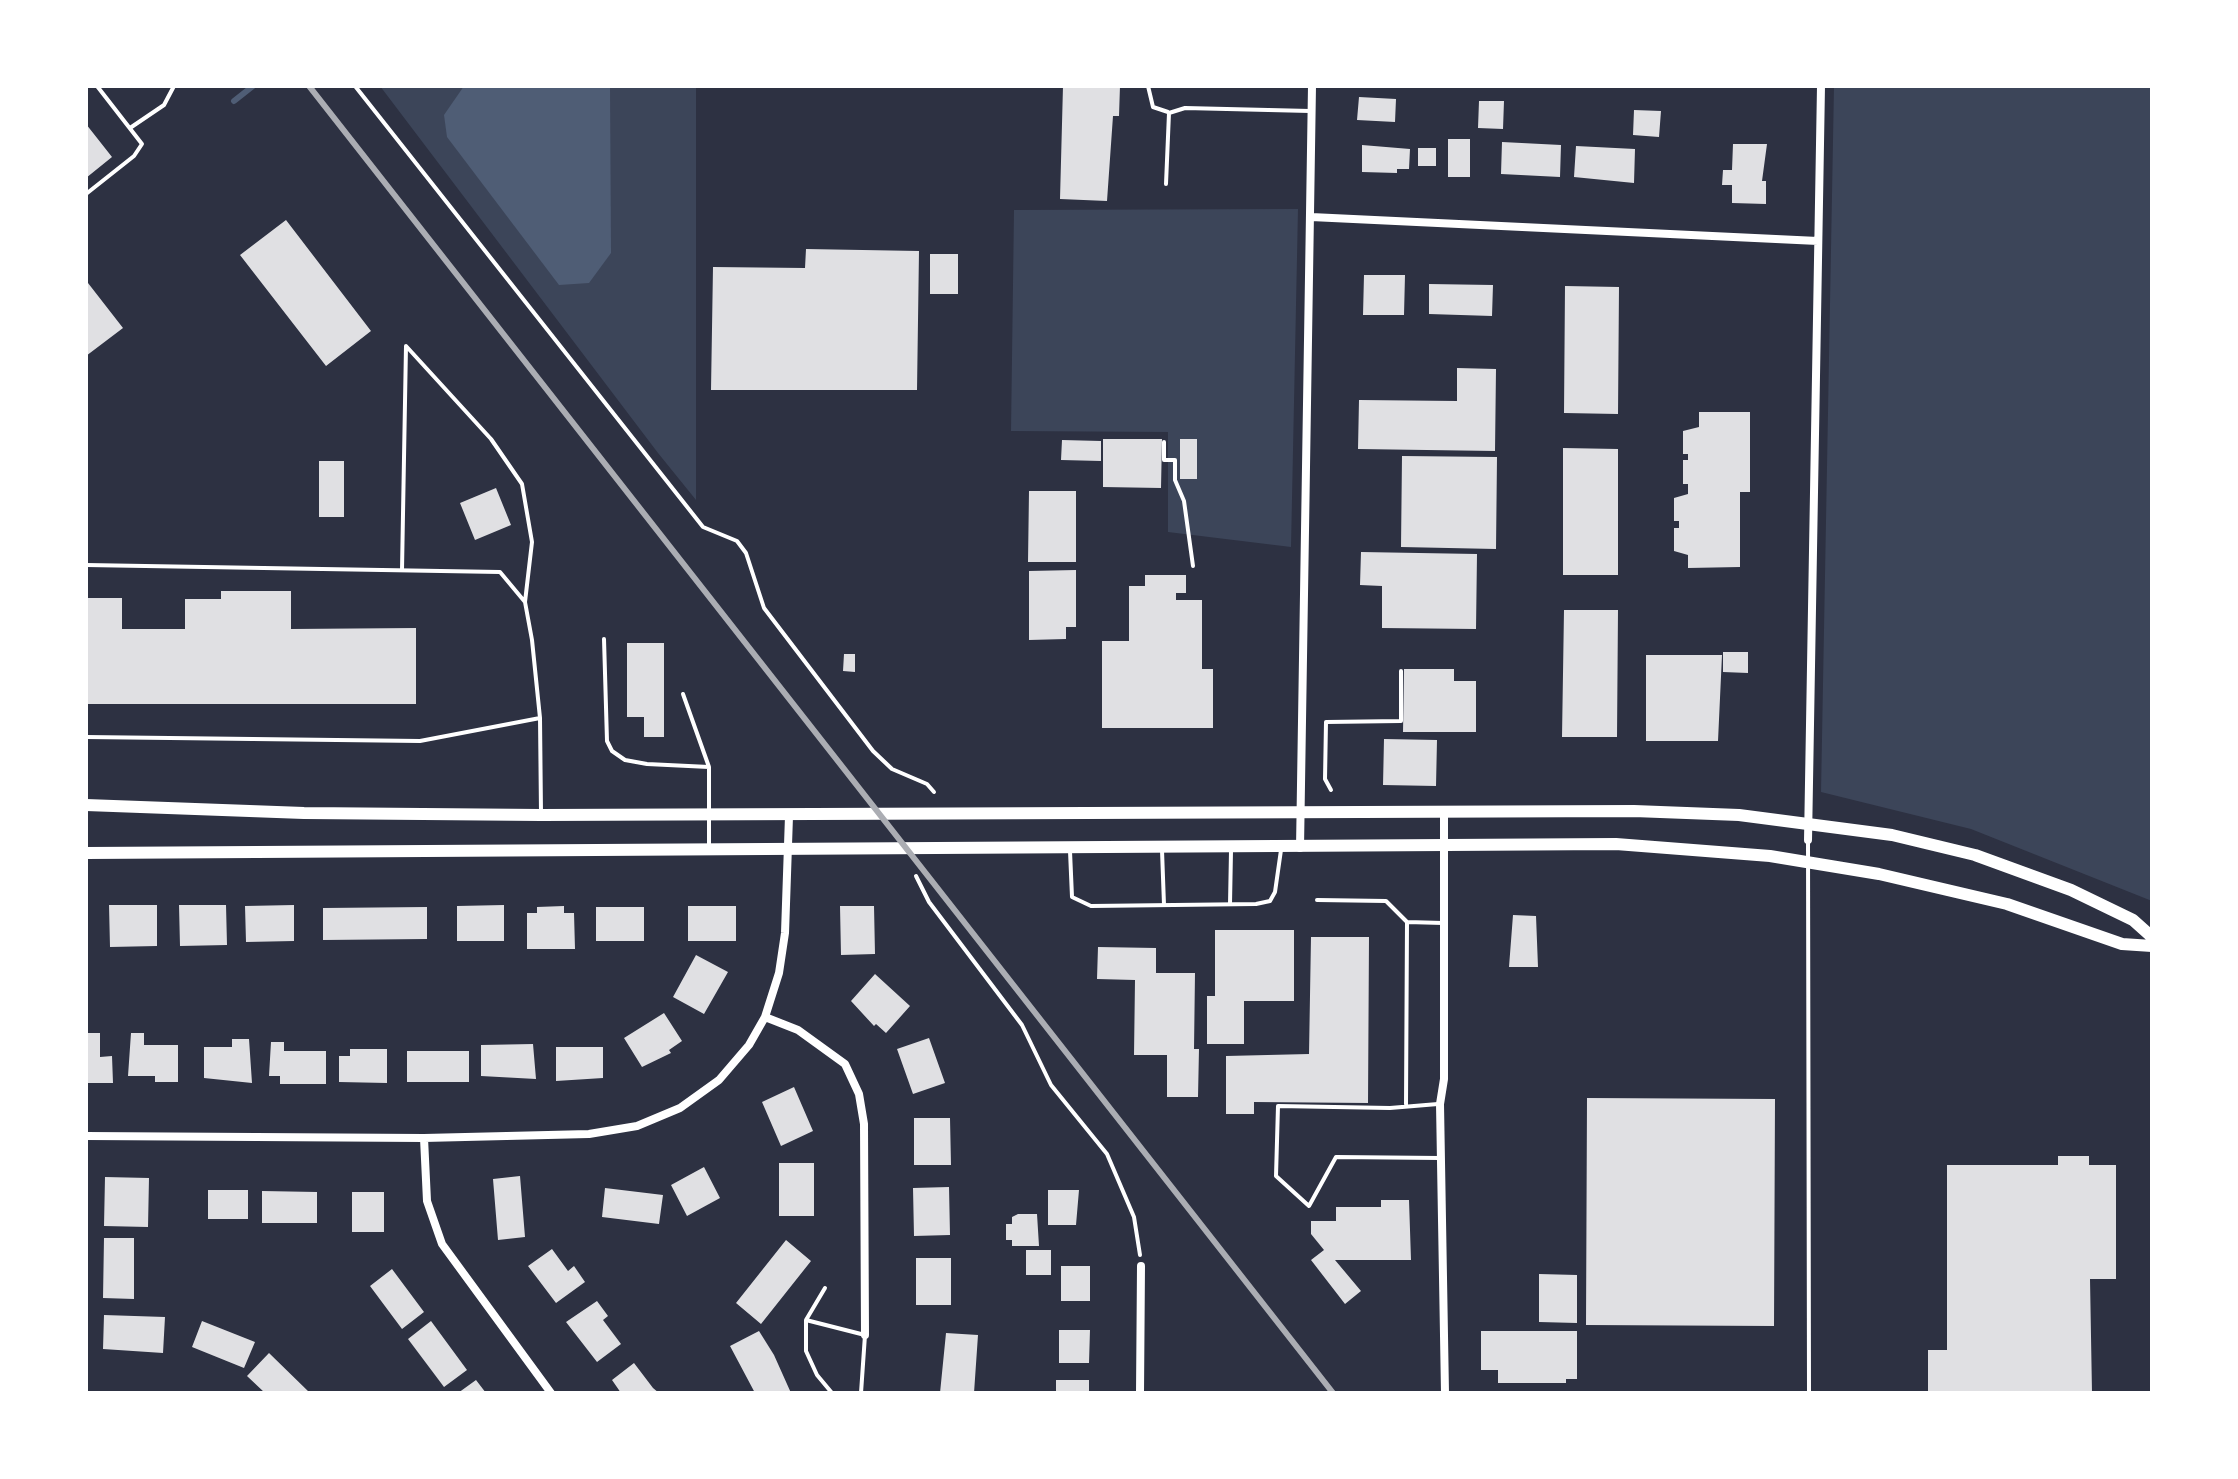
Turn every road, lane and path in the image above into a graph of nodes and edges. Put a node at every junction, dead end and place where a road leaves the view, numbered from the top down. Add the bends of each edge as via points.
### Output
1 (97, 86) edge
2 (174, 86) edge
3 (355, 86) edge
4 (1148, 86) edge
5 (1312, 86) edge
6 (1821, 86) edge
7 (1312, 111) junction
8 (1169, 113) junction
9 (130, 128) junction
10 (1166, 184) dead end
11 (86, 194) edge
12 (1311, 217) junction
13 (1818, 241) junction
14 (1164, 442) dead end
15 (86, 565) edge
16 (1193, 566) dead end
17 (402, 570) junction
18 (525, 602) junction
19 (604, 639) dead end
20 (1401, 671) dead end
21 (683, 694) dead end
22 (540, 718) junction
23 (86, 737) edge
24 (709, 767) junction
25 (1331, 790) dead end
26 (934, 792) dead end
27 (86, 805) edge
28 (1300, 813) junction
29 (1444, 814) junction
30 (541, 815) junction
31 (709, 816) junction
32 (789, 816) junction
33 (1808, 822) junction
34 (1808, 840) joint
35 (1443, 847) junction
36 (1070, 848) junction
37 (1161, 848) junction
38 (1231, 848) junction
39 (1281, 848) junction
40 (1300, 848) junction
41 (788, 849) junction
42 (709, 850) junction
43 (86, 853) edge
44 (1808, 861) junction
45 (916, 876) dead end
46 (1317, 900) dead end
47 (1230, 904) junction
48 (1164, 905) junction
49 (1407, 922) junction
50 (1443, 923) junction
51 (2152, 937) edge
52 (2152, 946) edge
53 (765, 1017) junction
54 (1406, 1104) junction
55 (1440, 1104) junction
56 (86, 1136) edge
57 (424, 1138) junction
58 (1442, 1158) junction
59 (1141, 1266) joint
60 (825, 1288) dead end
61 (806, 1320) junction
62 (865, 1335) junction
63 (551, 1393) edge
64 (832, 1393) edge
65 (861, 1393) edge
66 (1140, 1393) edge
67 (1445, 1393) edge
68 (1809, 1393) edge

1 - 9 lane
2 - 9 lane via 164,105
3 - 26 path via 703,527 737,541 764,608 873,751 892,769
4 - 8 lane via 1153,107
5 - 7 street
6 - 13 street
7 - 8 lane via 1185,108
7 - 12 street
8 - 10 lane
9 - 11 lane via 142,144
12 - 13 street
12 - 28 street
13 - 33 street
14 - 16 path via 1164,460 1175,460
15 - 17 lane
17 - 18 lane via 500,572
17 - 18 lane via 406,346 491,439 522,484 532,542
18 - 22 lane
19 - 24 lane via 607,741 612,751 647,764
20 - 25 path via 1401,721 1326,722 1325,779
21 - 24 lane
22 - 23 lane via 420,741
22 - 30 lane
24 - 31 lane
27 - 30 main road
28 - 29 main road
28 - 32 main road
28 - 40 street
29 - 33 main road via 1699,812
29 - 35 street
30 - 31 main road
31 - 32 main road
31 - 42 lane
32 - 41 street
33 - 34 street
33 - 51 main road via 1892,835 1995,862 2071,890 2133,920
34 - 44 lane
35 - 40 main road
35 - 44 main road via 1616,844
35 - 50 street
36 - 37 main road
36 - 41 main road
36 - 48 lane via 1072,897 1091,906
37 - 38 main road
37 - 48 lane
38 - 39 main road
38 - 47 lane
39 - 40 main road
39 - 47 lane via 1270,901
41 - 42 main road
41 - 53 street via 785,933
42 - 43 main road
44 - 52 main road via 1926,883 2007,904 2122,944
44 - 68 lane
45 - 59 path via 929,902 1022,1025 1051,1085 1107,1154 1134,1217
46 - 49 lane via 1386,901
47 - 48 lane
49 - 50 lane
49 - 54 lane
50 - 55 street
53 - 57 street via 719,1080 680,1108 637,1126 589,1134
53 - 62 street via 798,1030 845,1064 859,1094 864,1124
54 - 55 lane
54 - 58 lane via 1278,1106 1276,1176 1309,1206 1336,1157
55 - 58 street
56 - 57 street
57 - 63 street via 427,1201 442,1244
58 - 67 street
59 - 66 street
60 - 61 lane
61 - 62 lane
61 - 64 lane via 806,1351
62 - 65 lane

